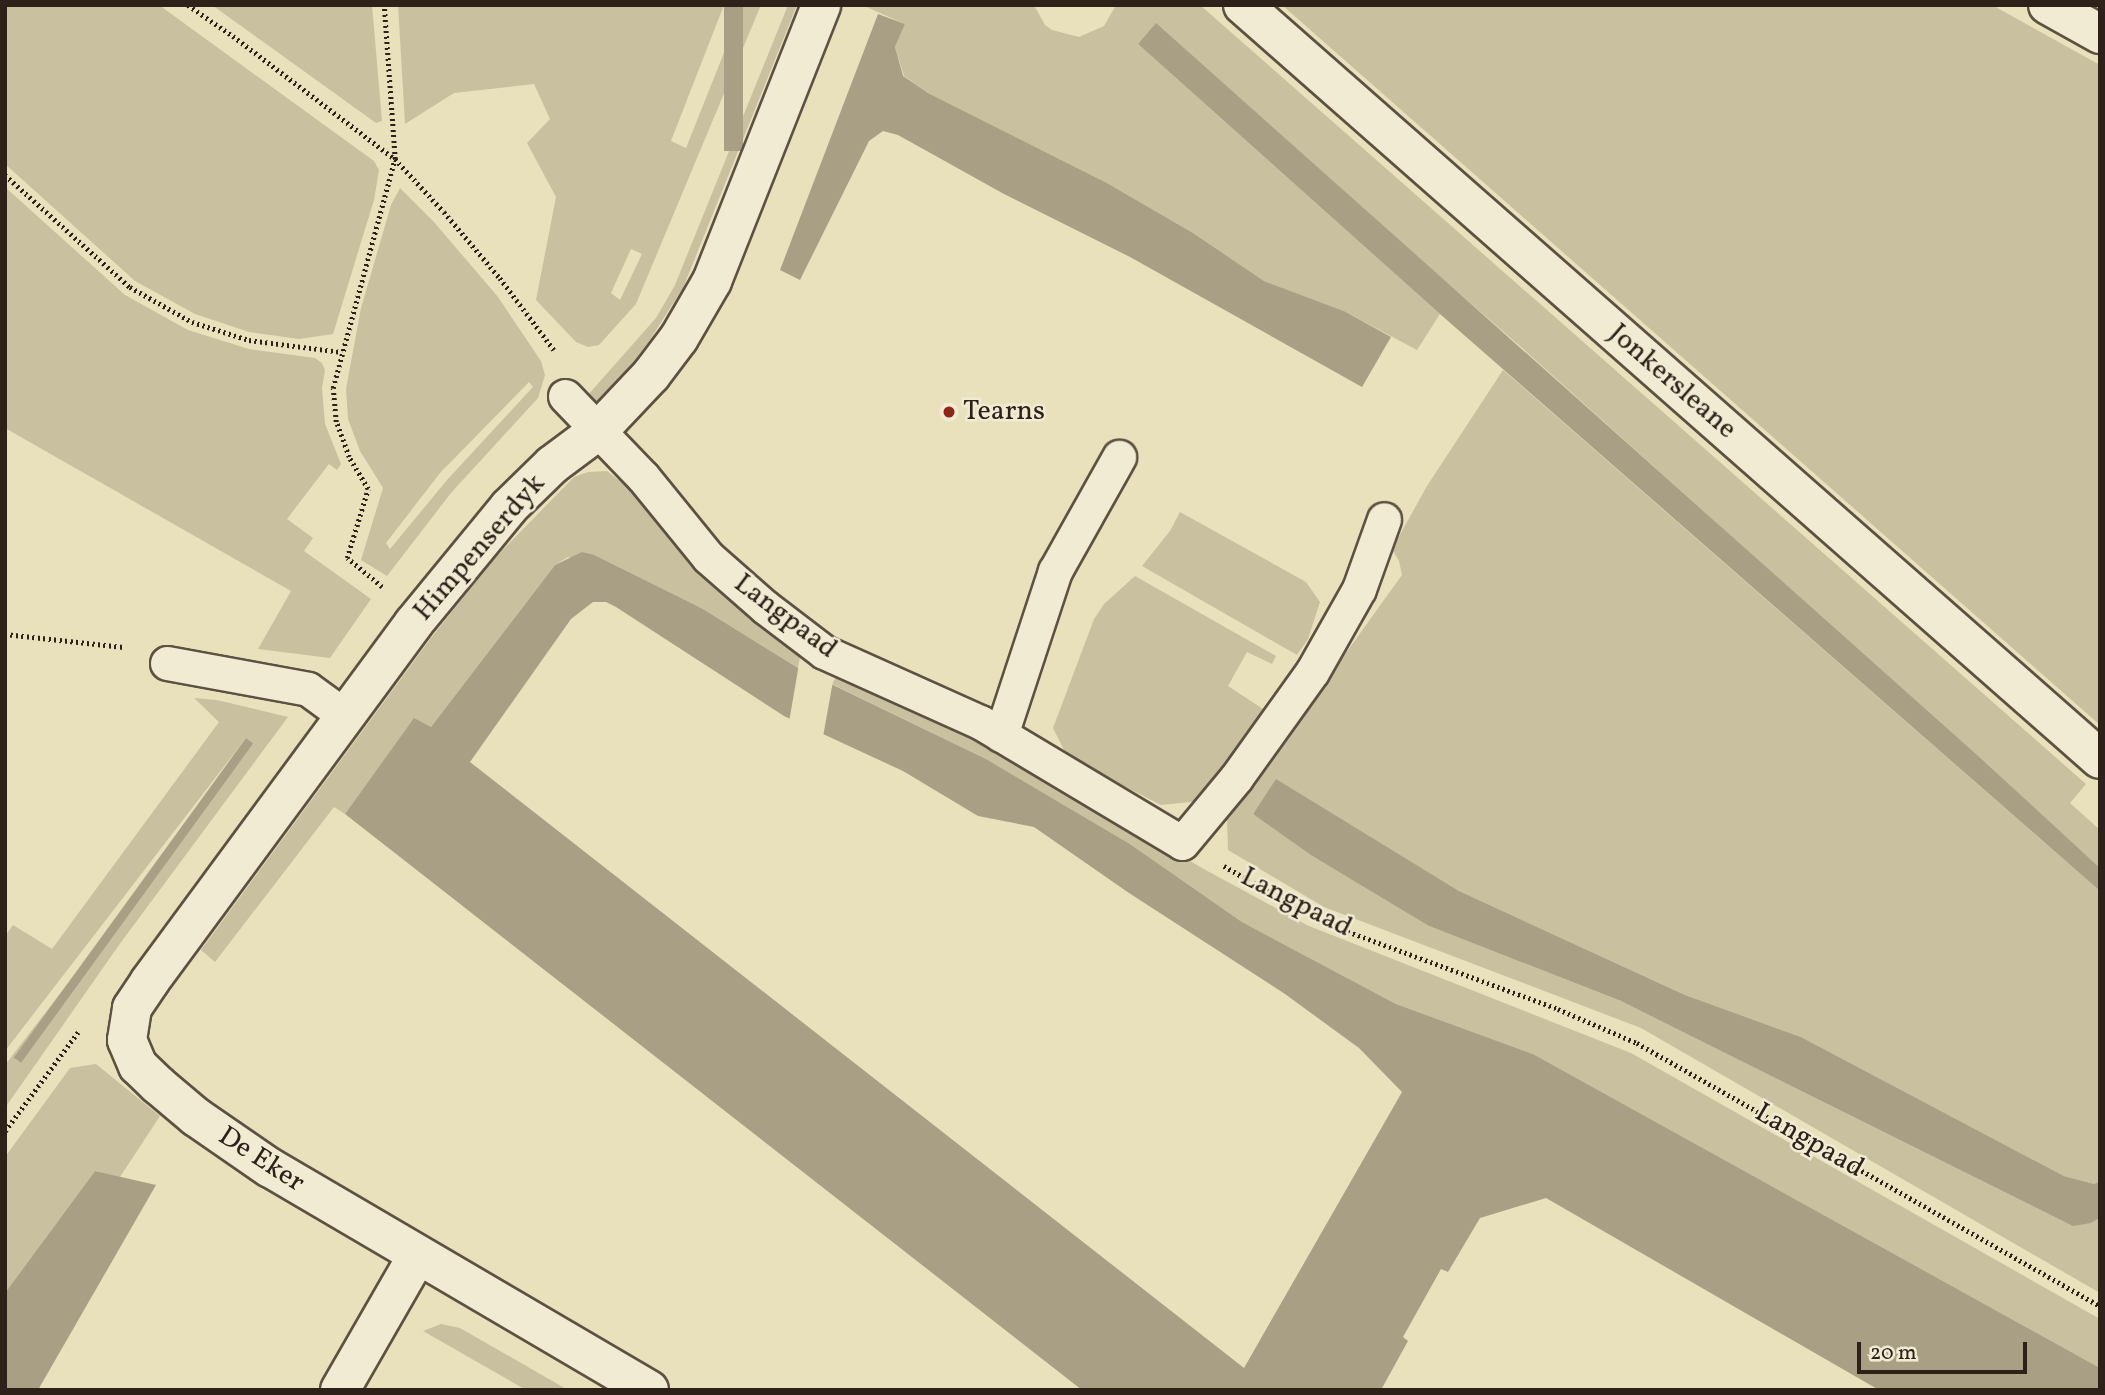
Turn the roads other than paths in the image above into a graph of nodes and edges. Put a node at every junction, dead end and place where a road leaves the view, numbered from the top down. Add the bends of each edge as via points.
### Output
1 (821, 5) edge
2 (1243, 5) edge
3 (2048, 5) edge
4 (2100, 34) edge
5 (565, 396) dead end
6 (599, 430) junction
7 (1119, 457) dead end
8 (1384, 519) dead end
9 (167, 663) road end
10 (345, 716) junction
11 (1001, 734) junction
12 (2100, 758) edge
13 (127, 1040) joint
14 (417, 1256) junction
15 (340, 1390) edge
16 (649, 1390) edge

1 - 6 street, Himpenserdyk via 712,281 651,375
2 - 12 street, Jonkersleane
3 - 4 street
5 - 6 lane, Langpaad
6 - 10 street, Himpenserdyk via 509,507
6 - 11 lane, Langpaad via 708,558 824,652
7 - 11 lane via 1055,571
8 - 11 lane, Langpaad via 1359,589 1312,672 1236,778 1182,843
9 - 10 lane via 308,689
10 - 13 street, Himpenserdyk via 150,981 132,1008
13 - 14 street, De Eker via 138,1066 196,1117 270,1168
14 - 15 street
14 - 16 street, De Eker

